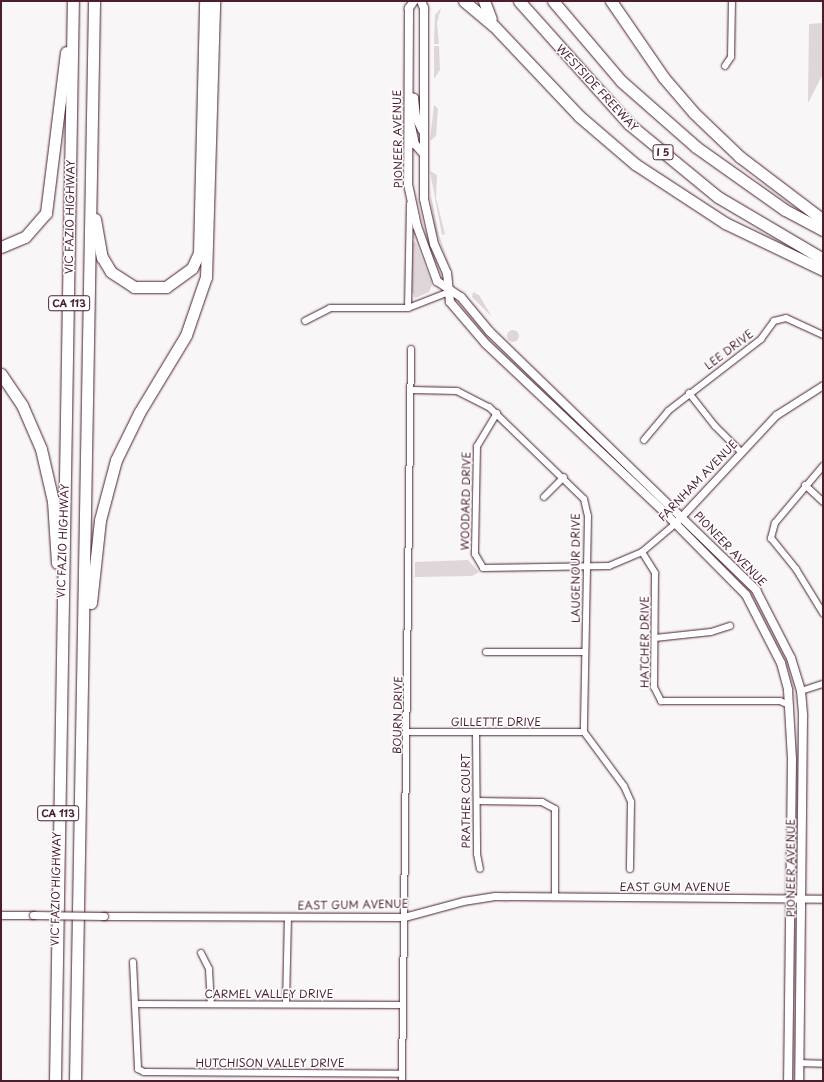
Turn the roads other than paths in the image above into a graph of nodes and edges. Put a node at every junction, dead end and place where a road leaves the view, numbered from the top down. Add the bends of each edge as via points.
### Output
1 (205, 1) edge
2 (214, 1) edge
3 (414, 1) edge
4 (421, 1) edge
5 (464, 1) edge
6 (484, 1) edge
7 (519, 1) edge
8 (553, 1) edge
9 (611, 1) edge
10 (732, 1) edge
11 (73, 6) edge
12 (94, 6) edge
13 (494, 24) junction
14 (725, 66) dead end
15 (409, 96) junction
16 (408, 119) junction
17 (423, 131) junction
18 (422, 152) junction
19 (90, 170) junction
20 (410, 200) junction
21 (823, 220) edge
22 (823, 230) edge
23 (1, 247) edge
24 (823, 259) edge
25 (823, 270) edge
26 (449, 292) junction
27 (408, 308) junction
28 (305, 321) dead end
29 (823, 335) edge
30 (411, 349) dead end
31 (499, 356) junction
32 (1, 374) edge
33 (823, 385) edge
34 (412, 390) junction
35 (552, 390) junction
36 (689, 393) junction
37 (498, 414) junction
38 (644, 440) dead end
39 (741, 452) junction
40 (823, 466) edge
41 (564, 477) junction
42 (805, 485) junction
43 (544, 497) dead end
44 (823, 502) edge
45 (682, 515) junction
46 (675, 524) junction
47 (642, 552) junction
48 (483, 568) joint
49 (587, 568) junction
50 (61, 595) junction
51 (823, 613) edge
52 (730, 626) dead end
53 (654, 638) junction
54 (486, 652) dead end
55 (585, 652) junction
56 (84, 655) junction
57 (823, 684) edge
58 (801, 691) junction
59 (789, 705) junction
60 (408, 732) junction
61 (476, 732) junction
62 (584, 732) junction
63 (477, 801) junction
64 (480, 869) dead end
65 (630, 869) dead end
66 (555, 896) junction
67 (790, 899) junction
68 (802, 899) junction
69 (823, 899) edge
70 (1, 915) edge
71 (288, 917) junction
72 (404, 917) junction
73 (201, 953) dead end
74 (134, 962) dead end
75 (211, 1003) junction
76 (136, 1004) junction
77 (286, 1004) junction
78 (402, 1005) junction
79 (54, 1031) junction
80 (77, 1037) junction
81 (799, 1063) junction
82 (823, 1064) edge
83 (402, 1078) edge
84 (48, 1081) edge
85 (55, 1081) edge
86 (75, 1081) edge
87 (82, 1081) edge
88 (788, 1081) edge
89 (799, 1081) edge

1 - 19 highway via 201,239 192,268 180,279 150,289 122,282 111,272 98,246
2 - 56 highway via 206,277 186,335 132,426 110,480 100,520
3 - 15 main road, PIONEER AVENUE via 409,8
4 - 17 main road, PIONEER AVENUE via 424,8
5 - 13 highway
6 - 13 highway
7 - 24 highway, WESTSIDE FREEWAY / I 5 via 629,124 718,197
8 - 22 highway, WESTSIDE FREEWAY / I 5 via 620,80 696,148 785,210
9 - 21 highway via 664,78 694,113 740,157
10 - 14 street via 731,57
11 - 23 highway via 49,203 33,231
11 - 50 highway, VIC FAZIO HIGHWAY / CA 113
12 - 19 highway, VIC FAZIO HIGHWAY / CA 113
13 - 25 highway via 579,116 636,164 725,223
15 - 16 main road, PIONEER AVENUE
15 - 17 main road via 414,98 416,117
16 - 18 main road via 414,127 415,144
16 - 20 main road, PIONEER AVENUE
17 - 18 main road, PIONEER AVENUE
18 - 26 main road, PIONEER AVENUE via 426,215
19 - 56 highway, VIC FAZIO HIGHWAY / CA 113
20 - 26 main road, PIONEER AVENUE via 437,281
20 - 27 street
26 - 27 street
26 - 31 main road, PIONEER AVENUE via 450,302 466,324
26 - 35 main road, PIONEER AVENUE via 461,297 490,332
27 - 28 street via 330,308
29 - 36 street, LEE DRIVE via 792,320 780,319 761,339
30 - 34 street, BOURN DRIVE
31 - 35 main road via 508,358 544,392
31 - 46 main road, PIONEER AVENUE
32 - 50 highway via 33,427 47,471
33 - 39 street, FARNHAM AVENUE via 785,408
34 - 37 street, LAUGENOUR DRIVE via 457,391
34 - 60 street, BOURN DRIVE
35 - 45 main road, PIONEER AVENUE
36 - 38 street via 668,411
36 - 39 street via 715,426
37 - 41 street, LAUGENOUR DRIVE
37 - 48 street, WOODARD DRIVE via 477,446 474,554
39 - 45 street, FARNHAM AVENUE
40 - 42 street
41 - 43 street
41 - 49 street, LAUGENOUR DRIVE via 586,504
42 - 44 street
42 - 51 street via 775,523 771,538 796,569
45 - 46 street, FARNHAM AVENUE
45 - 58 main road, PIONEER AVENUE via 756,590 780,630
46 - 47 street, FARNHAM AVENUE
46 - 59 main road, PIONEER AVENUE via 746,596 757,612 781,664
47 - 49 street, FARNHAM AVENUE via 617,564
47 - 53 street, HATCHER DRIVE via 655,573
48 - 49 street, FARNHAM AVENUE
49 - 55 street, LAUGENOUR DRIVE
50 - 79 highway, VIC FAZIO HIGHWAY / CA 113
52 - 53 street via 711,632
53 - 59 street, HATCHER DRIVE via 654,687 661,701 678,704 780,701
54 - 55 street
55 - 62 street, LAUGENOUR DRIVE
56 - 80 highway, VIC FAZIO HIGHWAY / CA 113
57 - 58 street
58 - 68 main road, PIONEER AVENUE
59 - 67 main road, PIONEER AVENUE via 792,759
60 - 61 street, GILLETTE DRIVE
60 - 72 street, BOURN DRIVE
61 - 62 street, GILLETTE DRIVE
61 - 63 street, PRATHER COURT
62 - 65 street via 624,786 631,802
63 - 64 street, PRATHER COURT
63 - 66 street via 542,802 556,809
66 - 67 street, EAST GUM AVENUE
66 - 72 street, EAST GUM AVENUE via 482,897
67 - 68 street, EAST GUM AVENUE
67 - 88 main road, PIONEER AVENUE
68 - 69 street, EAST GUM AVENUE
68 - 81 main road, PIONEER AVENUE
70 - 71 street, EAST GUM AVENUE, bridge
71 - 72 street, EAST GUM AVENUE
71 - 77 street
72 - 78 street, BOURN DRIVE
73 - 75 street via 209,970
74 - 76 street
75 - 76 street, CARMEL VALLEY DRIVE
75 - 77 street, CARMEL VALLEY DRIVE
76 - 83 street, HUTCHISON VALLEY DRIVE via 138,1069 144,1072
77 - 78 street, CARMEL VALLEY DRIVE
78 - 83 street, BOURN DRIVE
79 - 84 highway
79 - 85 highway, VIC FAZIO HIGHWAY / CA 113
80 - 86 highway, VIC FAZIO HIGHWAY / CA 113
80 - 87 highway
81 - 82 street
81 - 89 main road, PIONEER AVENUE

